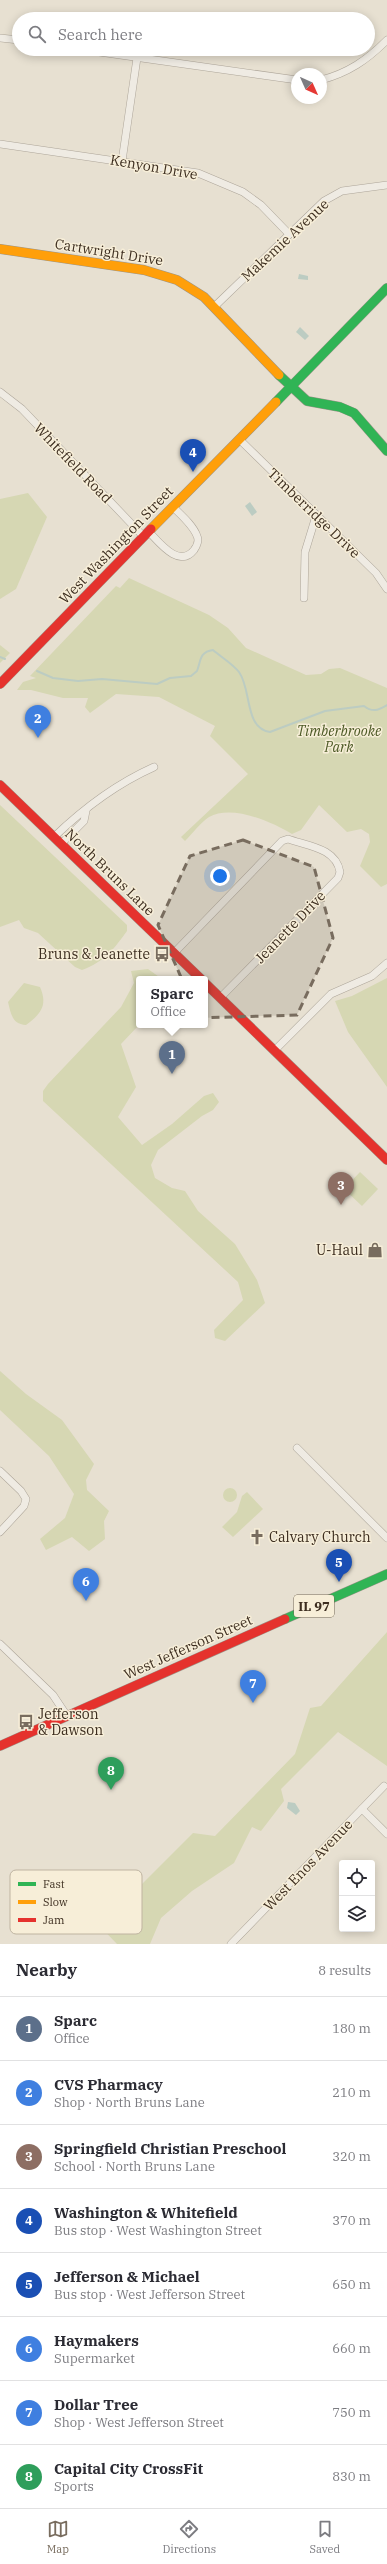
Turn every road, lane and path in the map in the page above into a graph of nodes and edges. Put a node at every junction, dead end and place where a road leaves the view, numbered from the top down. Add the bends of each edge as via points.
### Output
1 (0, 38) edge
2 (12, 39) edge
3 (387, 40) edge
4 (375, 51) edge
5 (124, 56) edge
6 (369, 56) edge
7 (137, 58) junction
8 (327, 78) edge
9 (291, 79) edge
10 (0, 144) edge
11 (122, 161) junction
12 (387, 185) edge
13 (289, 234) junction
14 (0, 249) edge
15 (387, 288) edge
16 (214, 307) junction
17 (290, 387) junction
18 (0, 392) edge
19 (239, 439) junction
20 (387, 451) edge
21 (173, 508) junction
22 (316, 516) junction
23 (146, 534) junction
24 (387, 589) edge
25 (304, 598) dead end
26 (1, 683) edge
27 (154, 767) dead end
28 (0, 785) edge
29 (86, 811) junction
30 (54, 837) junction
31 (61, 844) junction
32 (174, 954) junction
33 (387, 963) edge
34 (198, 976) edge
35 (208, 986) edge
36 (220, 998) junction
37 (274, 1051) junction
38 (385, 1155) edge
39 (297, 1448) dead end
40 (0, 1472) edge
41 (0, 1532) edge
42 (387, 1538) edge
43 (387, 1574) edge
44 (0, 1644) edge
45 (67, 1716) junction
46 (0, 1746) edge
47 (384, 1786) dead end
48 (362, 1809) junction
49 (387, 1834) edge
50 (231, 1944) edge

1 - 2 street
3 - 4 street
5 - 7 street
6 - 8 street via 360,64
7 - 9 street
7 - 11 street
10 - 11 street, Kenyon Drive
11 - 13 street, Kenyon Drive via 198,173 222,182 254,200
12 - 13 street, Makemie Avenue via 352,189 334,195 324,201
13 - 16 street, Makemie Avenue
14 - 16 street, Cartwright Drive via 165,275 191,288
15 - 17 street, West Washington Street
16 - 17 street, Cartwright Drive
17 - 19 street, West Washington Street
17 - 20 street, Cartwright Drive via 312,404 341,407 352,412
18 - 23 street, Whitefield Road via 22,410
19 - 21 street, West Washington Street
19 - 22 street, Timberridge Drive
21 - 23 street, West Washington Street
21 - 23 street, Whitefield Road via 196,533 197,544 193,551 182,556 171,553
22 - 24 street, Timberridge Drive via 376,573
22 - 25 street via 305,552
23 - 26 street, West Washington Street
27 - 29 street via 115,787
28 - 30 street, North Bruns Lane
29 - 30 street via 77,815
29 - 31 street via 84,821
30 - 31 street, North Bruns Lane
31 - 32 street, North Bruns Lane
32 - 34 street, North Bruns Lane
32 - 36 street, Jeanette Drive via 282,841 288,839 328,852 339,866 338,878
33 - 37 street via 372,976 331,994
35 - 36 street
36 - 37 street
37 - 38 street
39 - 42 street
40 - 41 street via 26,1499 24,1506
43 - 45 street, West Jefferson Street / IL 97
44 - 45 street via 53,1695
45 - 46 street, West Jefferson Street / IL 97
47 - 48 street, West Enos Avenue
48 - 49 street
48 - 50 street, West Enos Avenue

